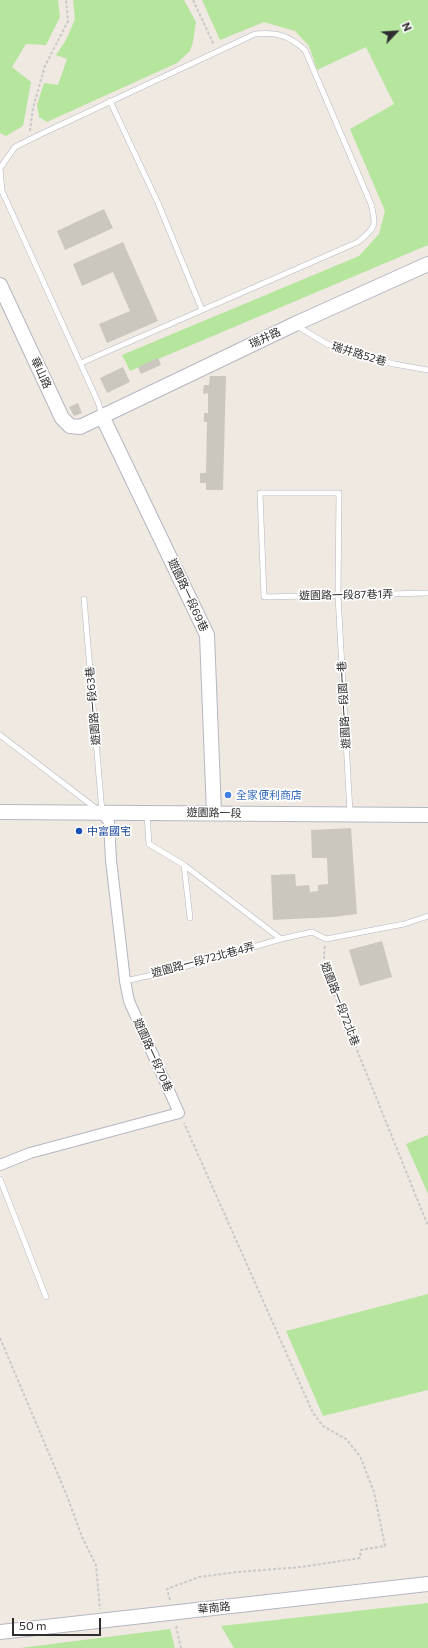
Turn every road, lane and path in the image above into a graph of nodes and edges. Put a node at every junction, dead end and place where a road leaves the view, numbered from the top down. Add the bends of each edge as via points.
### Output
1 (66, 0) edge
2 (193, 0) edge
3 (217, 51) junction
4 (110, 101) junction
5 (29, 140) junction
6 (0, 168) edge
7 (428, 264) edge
8 (0, 285) edge
9 (202, 310) junction
10 (295, 324) junction
11 (81, 363) junction
12 (428, 370) edge
13 (102, 416) junction
14 (428, 593) edge
15 (338, 596) junction
16 (264, 597) joint
17 (84, 599) dead end
18 (0, 735) edge
19 (0, 812) edge
20 (147, 812) junction
21 (102, 813) junction
22 (214, 813) junction
23 (350, 814) junction
24 (428, 815) edge
25 (184, 864) junction
26 (428, 916) edge
27 (190, 918) dead end
28 (281, 939) junction
29 (326, 939) junction
30 (125, 980) junction
31 (179, 1113) junction
32 (0, 1165) edge
33 (0, 1179) edge
34 (428, 1226) edge
35 (46, 1297) dead end
36 (0, 1338) edge
37 (428, 1584) edge
38 (167, 1589) dead end
39 (100, 1621) junction
40 (0, 1632) edge

1 - 5 path via 68,21 45,66 33,108
2 - 3 path
3 - 4 lane
3 - 9 lane via 255,34 271,33 293,39 305,50 371,204 375,221 371,230 358,242
4 - 5 lane
4 - 9 lane via 158,203
5 - 6 lane via 15,147
6 - 11 lane via 2,191
7 - 10 street, 瑞井路
8 - 13 street, 華山路 via 62,418 70,426 80,427
9 - 11 lane
10 - 12 lane, 瑞井路52巷 via 327,344 394,364
10 - 13 street, 瑞井路
11 - 13 lane
13 - 22 street, 遊園路一段69巷 via 207,635
14 - 15 lane, 遊園路一段87巷1弄
15 - 16 lane, 遊園路一段87巷1弄
15 - 16 lane, 遊園路一段園一巷 via 339,493 260,493
15 - 23 lane, 遊園路一段園一巷
17 - 21 lane, 遊園路一段63巷
18 - 21 lane
19 - 21 street, 遊園路一段
20 - 21 street, 遊園路一段
20 - 22 street, 遊園路一段
20 - 25 lane via 150,844
21 - 30 street, 遊園路一段70巷 via 109,822
22 - 23 street, 遊園路一段
23 - 24 street, 遊園路一段
25 - 27 lane
25 - 28 lane
26 - 29 lane via 404,924
28 - 29 lane via 312,932
28 - 30 lane, 遊園路一段72北巷4弄 via 166,972
29 - 34 path, 遊園路一段72北巷 via 324,964
30 - 31 street, 遊園路一段70巷 via 129,1001
31 - 32 street via 30,1153
31 - 38 path via 314,1413 323,1426 346,1438 360,1456 374,1492 385,1546 361,1550 360,1558 301,1567 199,1577
33 - 35 lane
36 - 39 path via 96,1565
37 - 39 street, 華南路
39 - 40 street, 華南路

